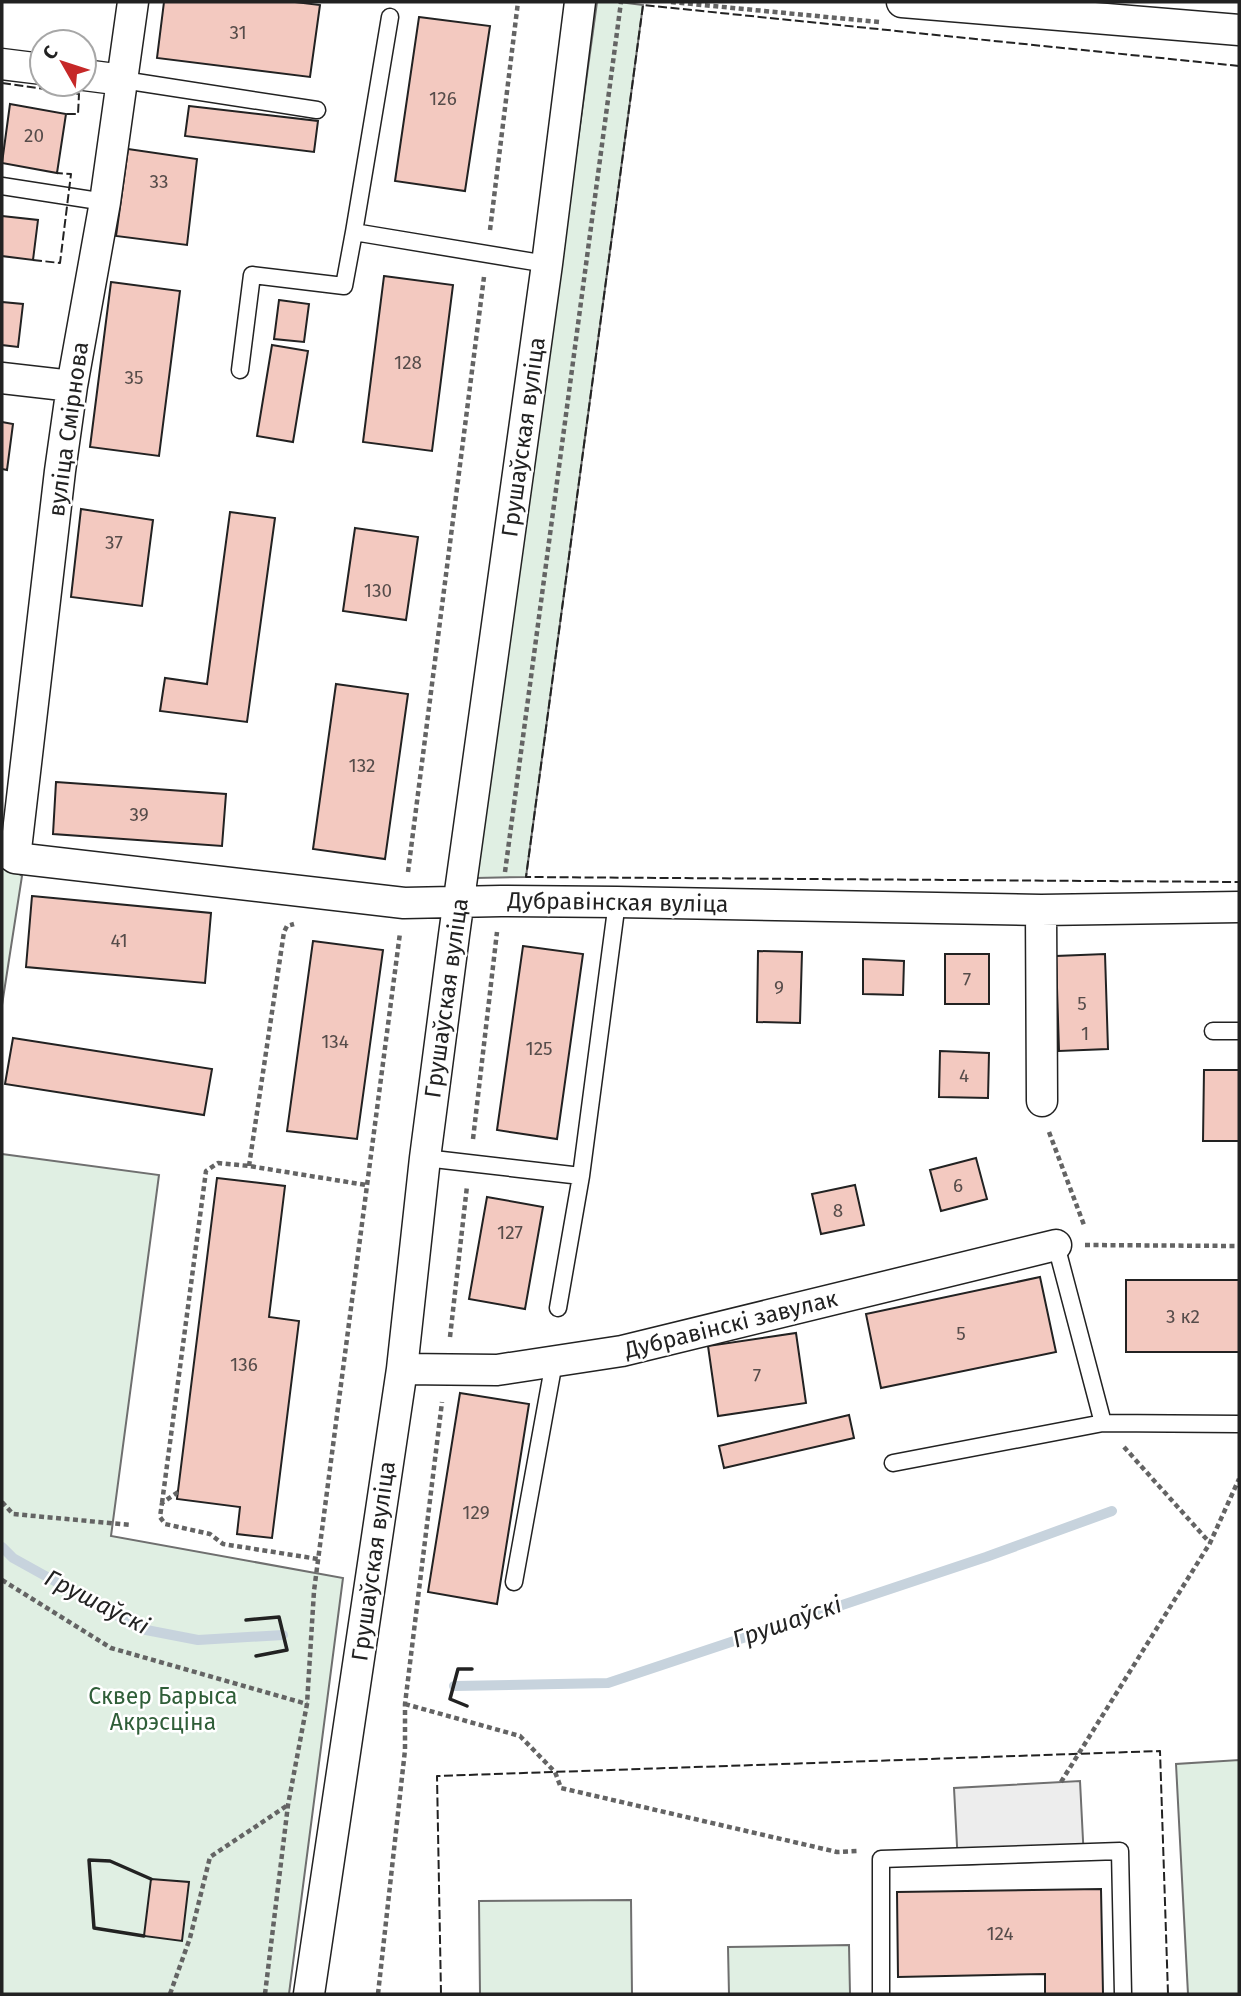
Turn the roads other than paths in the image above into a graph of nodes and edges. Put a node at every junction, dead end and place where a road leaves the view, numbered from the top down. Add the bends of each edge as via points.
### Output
1 (133, 2) edge
2 (580, 2) edge
3 (902, 2) edge
4 (1019, 7) edge
5 (390, 17) dead end
6 (1239, 30) edge
7 (2, 64) edge
8 (28, 67) edge
9 (98, 77) edge
10 (123, 80) junction
11 (317, 110) dead end
12 (2, 186) edge
13 (105, 202) junction
14 (354, 232) junction
15 (547, 264) junction
16 (240, 370) dead end
17 (2, 378) edge
18 (72, 386) junction
19 (8, 854) edge
20 (458, 902) junction
21 (617, 902) junction
22 (1239, 906) edge
23 (1041, 910) junction
24 (1213, 1031) dead end
25 (1239, 1031) edge
26 (1042, 1101) road end
27 (425, 1158) junction
28 (581, 1176) junction
29 (1056, 1245) joint
30 (558, 1308) dead end
31 (554, 1362) junction
32 (402, 1369) junction
33 (1103, 1423) junction
34 (1239, 1424) edge
35 (892, 1463) dead end
36 (514, 1582) dead end
37 (309, 1994) edge
38 (881, 1994) edge
39 (1123, 1994) edge

1 - 10 street, вуліца Смірнова
2 - 15 street, Грушаўская вуліца
3 - 4 street
4 - 6 street
5 - 14 lane
7 - 8 street
9 - 10 street
10 - 11 lane
10 - 13 street, вуліца Смірнова
12 - 13 lane
13 - 18 street, вуліца Смірнова
14 - 15 lane
14 - 16 lane via 344,286 253,275
15 - 20 street, Грушаўская вуліца
17 - 18 street
18 - 19 street, вуліца Смірнова
19 - 20 street, Дубравінская вуліца via 404,903
20 - 21 street, Дубравінская вуліца
20 - 27 street, Грушаўская вуліца
21 - 23 street, Дубравінская вуліца
21 - 28 lane
22 - 23 street, Дубравінская вуліца
23 - 26 street
24 - 25 lane
27 - 28 lane
27 - 32 street, Грушаўская вуліца
28 - 30 lane
29 - 31 street, Дубравінскі завулак via 622,1351
29 - 33 lane
31 - 32 street, Дубравінскі завулак via 496,1370
31 - 36 lane
32 - 37 street, Грушаўская вуліца
33 - 34 lane
33 - 35 lane
38 - 39 lane via 881,1859 1121,1852

